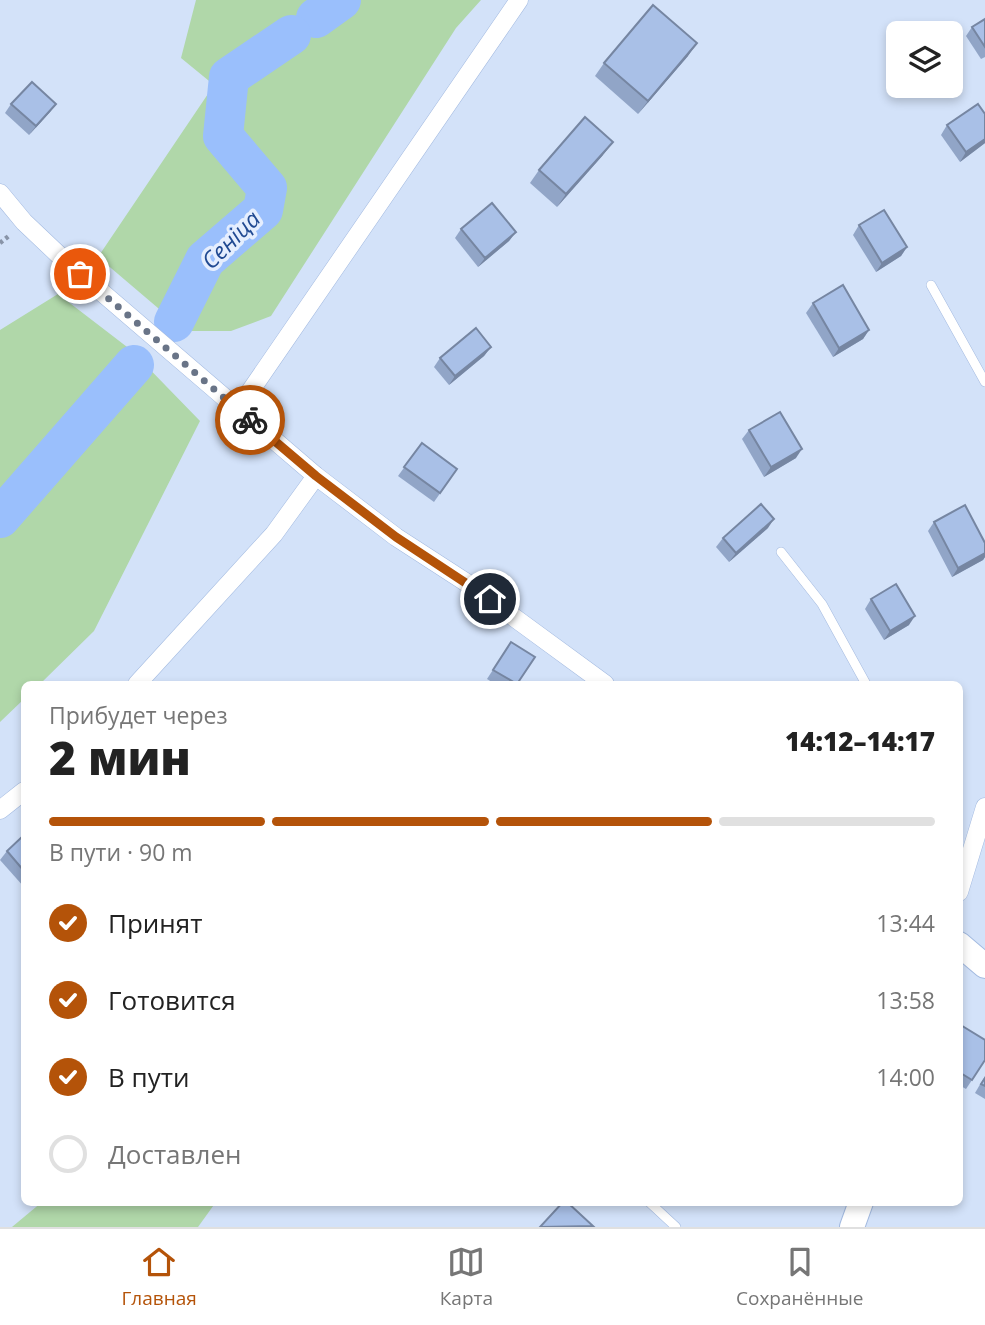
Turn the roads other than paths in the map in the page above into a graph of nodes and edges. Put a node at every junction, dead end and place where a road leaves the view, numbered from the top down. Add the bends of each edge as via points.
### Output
1 (519, 0) edge
2 (0, 193) edge
3 (930, 285) dead end
4 (985, 382) edge
5 (238, 409) junction
6 (316, 476) junction
7 (781, 552) dead end
8 (140, 681) edge
9 (601, 681) edge
10 (864, 681) edge
11 (21, 793) edge
12 (985, 807) edge
13 (0, 810) edge
14 (963, 879) edge
15 (963, 947) edge
16 (985, 966) edge
17 (653, 1206) edge
18 (676, 1227) edge

1 - 5 street
2 - 5 street via 63,259
3 - 4 lane
5 - 6 street
6 - 8 street via 274,534
6 - 9 street
7 - 10 lane via 822,604
11 - 13 street
12 - 14 street
15 - 16 street
17 - 18 lane

